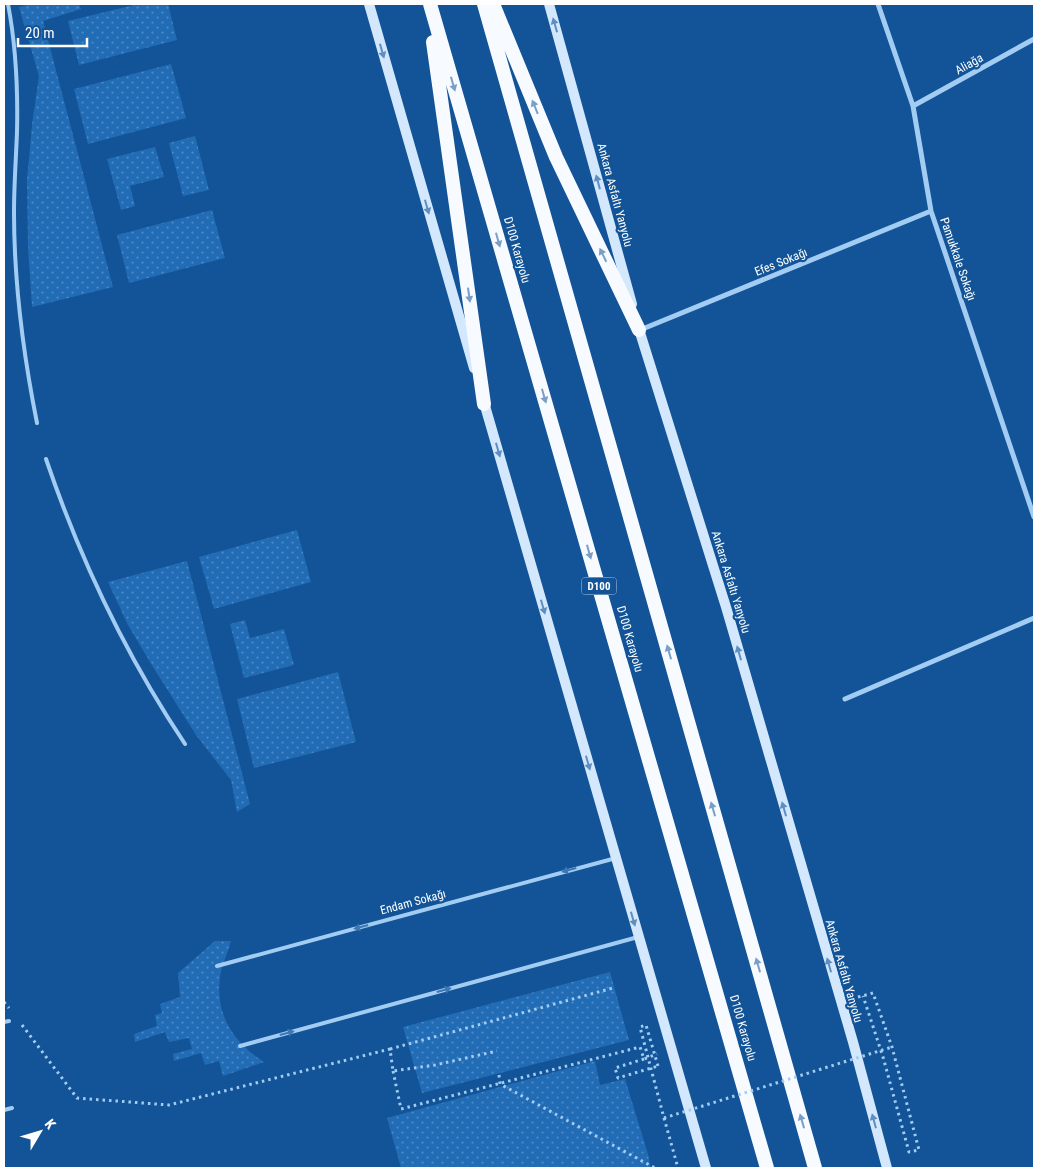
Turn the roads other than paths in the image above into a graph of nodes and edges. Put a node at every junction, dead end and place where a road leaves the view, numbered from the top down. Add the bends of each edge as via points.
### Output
1 (8, 4) edge
2 (368, 4) edge
3 (429, 4) edge
4 (484, 4) edge
5 (492, 4) edge
6 (549, 4) edge
7 (878, 4) edge
8 (1034, 39) edge
9 (914, 106) junction
10 (931, 212) junction
11 (639, 330) junction
12 (484, 404) junction
13 (37, 423) dead end
14 (46, 459) dead end
15 (1034, 517) edge
16 (1034, 618) edge
17 (846, 699) dead end
18 (185, 744) dead end
19 (616, 858) junction
20 (639, 937) junction
21 (216, 966) dead end
22 (240, 1046) dead end
23 (12, 1108) dead end
24 (4, 1110) edge
25 (706, 1168) edge
26 (767, 1168) edge
27 (815, 1168) edge
28 (887, 1168) edge

1 - 13 lane via 17,90 14,210 17,285
2 -> 12 main road
3 -> 12 highway
3 -> 26 highway, D100 Karayolu / D100
27 -> 4 highway
11 -> 5 highway via 556,158
11 -> 6 main road, Ankara Asfaltı Yanyolu
7 - 9 street, Pamukkale Sokağı
8 - 9 street, Aliağa
9 - 10 street, Pamukkale Sokağı
10 - 11 street, Efes Sokağı
10 - 15 street, Pamukkale Sokağı
28 -> 11 main road, Ankara Asfaltı Yanyolu via 726,607
12 -> 19 main road
14 - 18 lane via 76,541 114,626
16 - 17 street
19 -> 20 main road
19 -> 21 lane, Endam Sokağı
22 -> 20 lane
20 - 25 main road
23 - 24 lane

